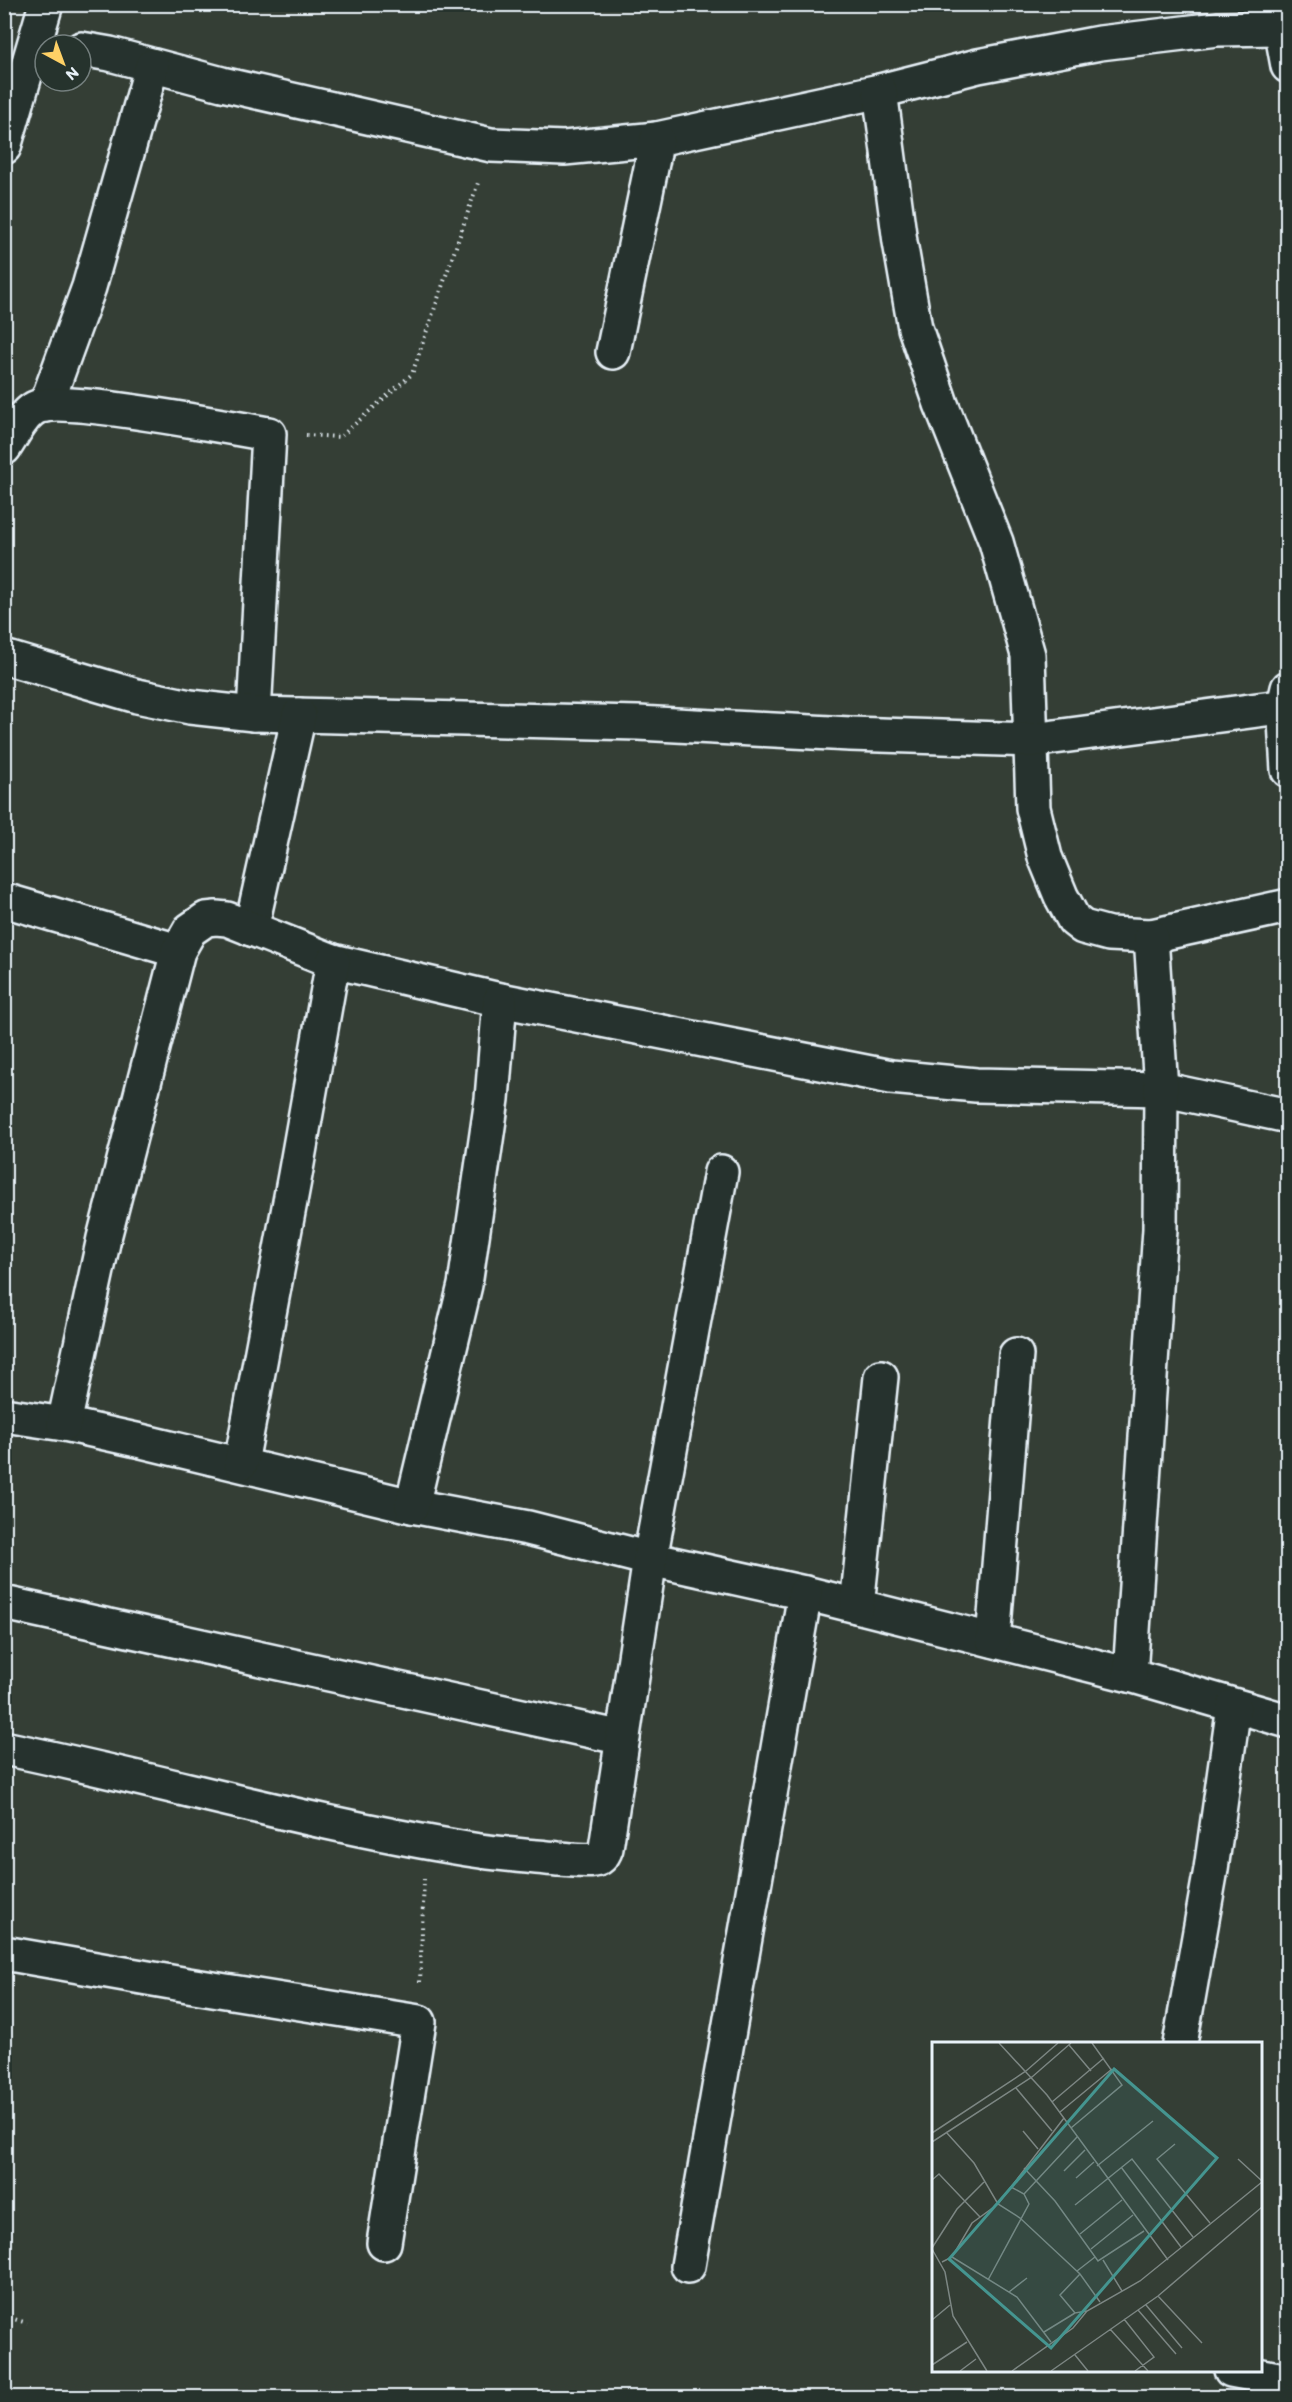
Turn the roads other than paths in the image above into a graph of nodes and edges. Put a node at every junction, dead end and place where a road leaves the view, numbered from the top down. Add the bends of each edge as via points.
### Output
1 (46, 4) edge
2 (1284, 20) edge
3 (48, 33) edge
4 (93, 51) edge
5 (153, 66) junction
6 (1287, 66) edge
7 (33, 80) edge
8 (880, 92) junction
9 (657, 139) junction
10 (4, 147) edge
11 (613, 352) dead end
12 (46, 405) junction
13 (4, 448) edge
14 (4, 657) edge
15 (1286, 700) edge
16 (254, 714) junction
17 (299, 715) junction
18 (1032, 740) junction
19 (1287, 770) edge
20 (4, 900) edge
21 (1287, 906) edge
22 (251, 929) junction
23 (1151, 936) junction
24 (178, 951) junction
25 (333, 962) junction
26 (500, 1000) junction
27 (1161, 1089) junction
28 (1287, 1116) edge
29 (721, 1172) dead end
30 (1016, 1355) dead end
31 (881, 1377) dead end
32 (4, 1415) edge
33 (64, 1424) junction
34 (241, 1463) junction
35 (412, 1506) junction
36 (650, 1559) junction
37 (805, 1593) junction
38 (4, 1603) edge
39 (857, 1606) junction
40 (993, 1640) junction
41 (1130, 1675) junction
42 (1234, 1707) junction
43 (1287, 1721) edge
44 (623, 1738) junction
45 (4, 1749) edge
46 (4, 1953) edge
47 (1180, 2042) edge
48 (384, 2243) dead end
49 (688, 2266) dead end
50 (1241, 2372) edge
51 (1287, 2381) edge

1 - 3 street
2 - 6 street
2 - 8 street via 1100,42 978,66
4 - 5 street
5 - 9 street via 491,145 564,148
5 - 12 street via 89,287
7 - 10 street
8 - 9 street
8 - 18 street via 915,328 940,404 996,542 1017,612 1028,655
9 - 11 street
12 - 13 street via 36,407 22,419
12 - 16 street via 85,405 269,434
14 - 16 street via 137,696
15 - 18 street
15 - 19 street
16 - 17 street
17 - 18 street via 638,723
17 - 22 street
18 - 23 street via 1033,808 1046,857 1074,920 1097,932
20 - 24 street
21 - 23 street
22 - 24 street via 227,920 206,919 190,930
22 - 25 street
23 - 27 street
24 - 33 street via 104,1238
25 - 26 street
25 - 34 street
26 - 27 street via 891,1077 976,1085
26 - 35 street via 492,1099 465,1286
27 - 28 street
27 - 41 street via 1160,1229
29 - 36 street
30 - 40 street
31 - 39 street
32 - 33 street
33 - 34 street
34 - 35 street
35 - 36 street via 528,1528
36 - 37 street
36 - 44 street
37 - 39 street
37 - 49 street
38 - 44 street
39 - 40 street
40 - 41 street
41 - 42 street
42 - 43 street
42 - 47 street
44 - 45 street via 606,1848 596,1860 500,1854 425,1842 104,1768
46 - 48 street via 419,2022
50 - 51 street

